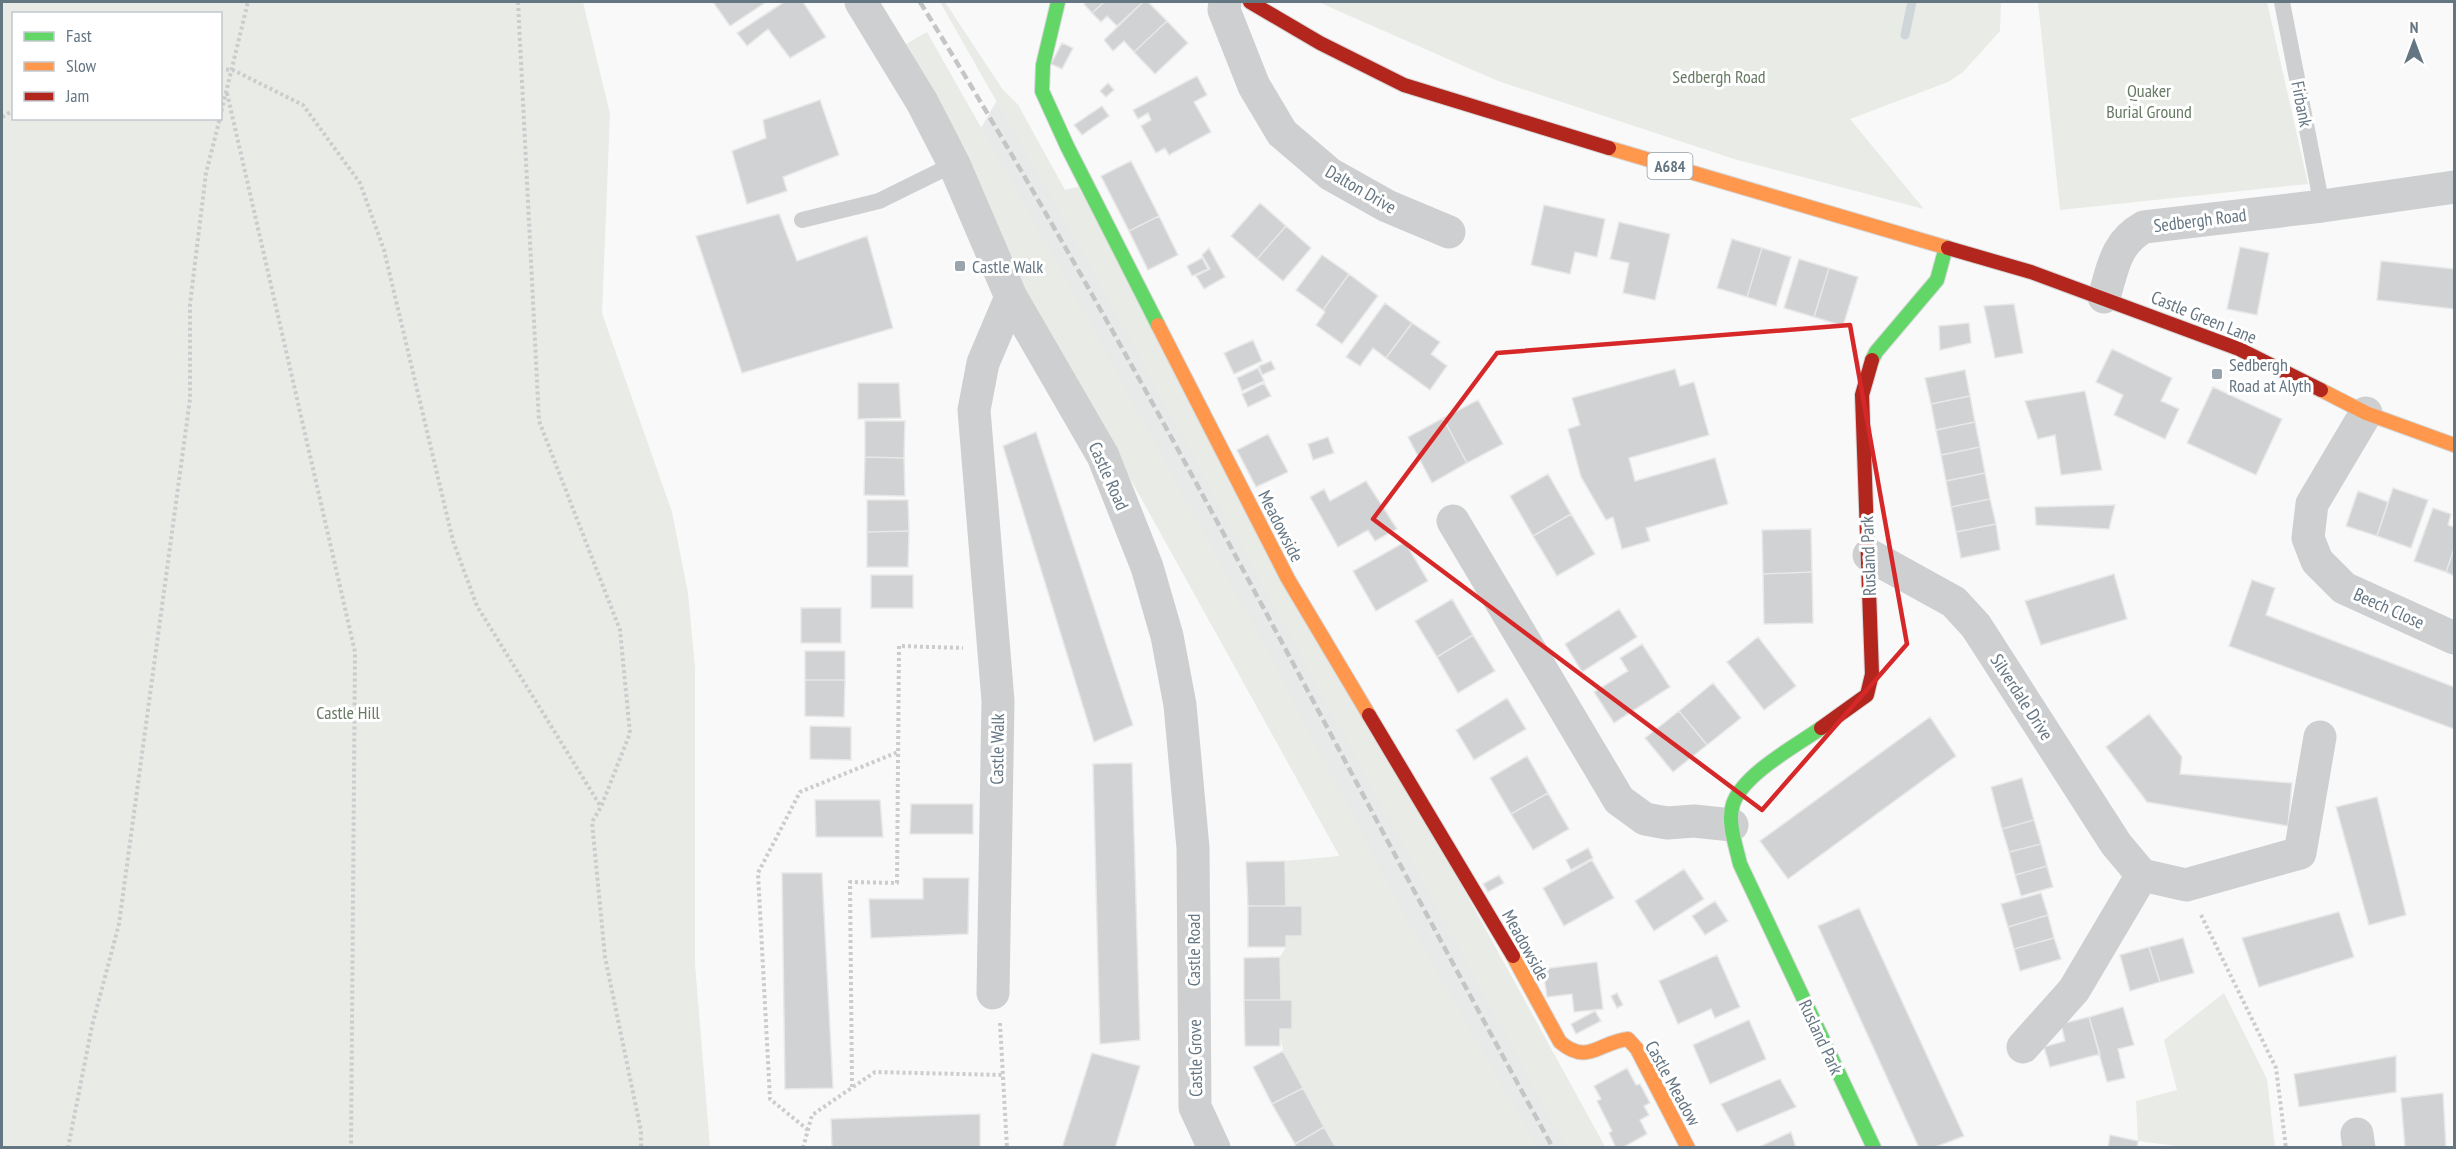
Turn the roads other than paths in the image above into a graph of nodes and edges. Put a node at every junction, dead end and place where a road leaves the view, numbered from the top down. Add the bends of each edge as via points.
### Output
1 (861, 2) edge
2 (1058, 2) edge
3 (1245, 2) edge
4 (2282, 2) edge
5 (954, 164) junction
6 (2454, 187) edge
7 (2322, 206) junction
8 (802, 220) dead end
9 (1449, 232) dead end
10 (1946, 247) junction
11 (1011, 297) junction
12 (2104, 297) junction
13 (2366, 413) junction
14 (2454, 445) edge
15 (1452, 521) dead end
16 (1869, 555) junction
17 (2454, 638) edge
18 (2320, 737) dead end
19 (1732, 825) junction
20 (2142, 875) junction
21 (993, 993) road end
22 (1194, 1000) joint
23 (1560, 1042) joint
24 (2023, 1047) dead end
25 (1195, 1107) junction
26 (1186, 1148) edge
27 (1214, 1148) edge
28 (1688, 1148) edge
29 (1874, 1148) edge

1 - 5 street, Castle Road via 922,102
2 - 23 main road, Meadowside via 1043,64 1042,91 1067,146 1288,579 1503,937
3 - 9 street, Dalton Drive via 1224,9 1254,86 1282,133 1330,174 1387,206
3 - 10 main road, A684 via 1404,85
4 - 7 lane, Firbank
5 - 8 lane via 879,201
5 - 11 street, Castle Road
6 - 7 street, Sedbergh Road
7 - 12 street, Sedbergh Road via 2144,227 2128,235 2119,248
10 - 12 main road, A684
10 - 16 main road, Rusland Park via 1937,280 1876,352 1867,372 1862,395
11 - 21 street, Castle Walk via 983,363 974,410 998,701
11 - 22 street, Castle Road via 1102,456 1147,567 1167,636 1180,705 1193,848
12 - 13 main road, Castle Green Lane / A684 via 2239,349
13 - 14 main road, Castle Green Lane / A684
13 - 17 street, Beech Close via 2312,504 2308,538 2317,561 2344,588
15 - 19 street via 1619,800 1645,819
16 - 19 main road, Rusland Park via 1872,674 1867,695 1747,781 1733,804
16 - 20 street, Silverdale Drive via 1954,602 1976,626 2116,844
18 - 20 street via 2300,853 2186,885
19 - 29 main road, Rusland Park via 1740,864
20 - 24 street via 2074,990
22 - 25 street, Castle Grove
23 - 28 main road, Castle Meadow via 1569,1052 1579,1054 1628,1039 1637,1049
25 - 26 street
25 - 27 street, Castle Grove

